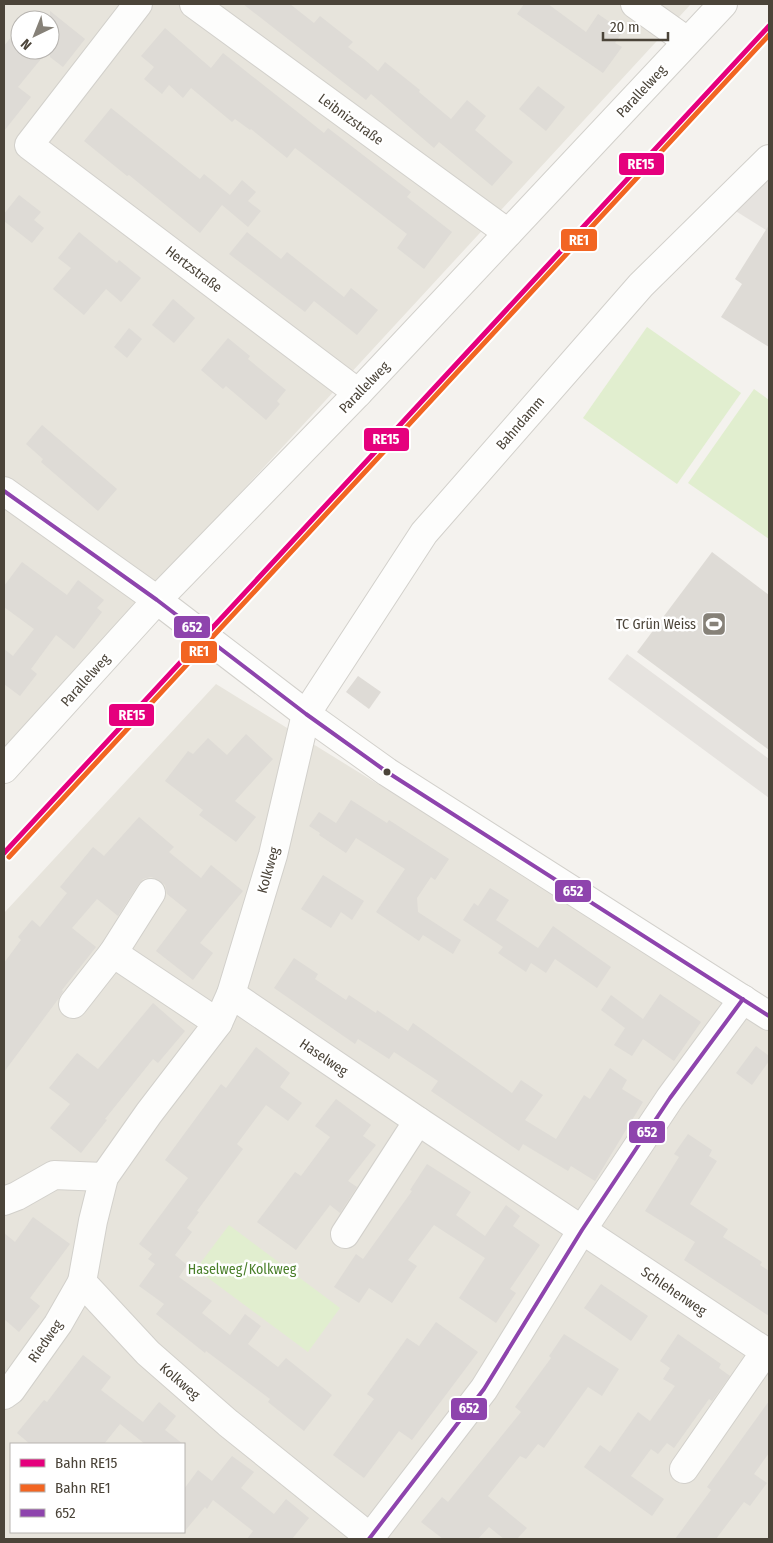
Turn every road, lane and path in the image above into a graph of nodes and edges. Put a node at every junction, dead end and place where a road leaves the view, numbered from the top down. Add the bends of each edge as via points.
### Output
1 (138, 4) edge
2 (194, 4) edge
3 (635, 4) edge
4 (723, 4) edge
5 (687, 41) junction
6 (769, 159) edge
7 (508, 233) junction
8 (358, 393) junction
9 (4, 491) edge
10 (157, 600) junction
11 (306, 714) junction
12 (4, 769) edge
13 (151, 893) dead end
14 (112, 952) junction
15 (231, 994) junction
16 (743, 999) junction
17 (73, 1004) dead end
18 (769, 1016) edge
19 (218, 1023) junction
20 (418, 1121) junction
21 (104, 1177) junction
22 (4, 1201) edge
23 (582, 1230) junction
24 (345, 1234) dead end
25 (82, 1282) junction
26 (767, 1353) edge
27 (4, 1395) edge
28 (684, 1469) dead end
29 (370, 1539) edge

1 - 8 street, Hertzstraße via 29,145
2 - 7 street, Leibnizstraße
3 - 5 street
4 - 5 street, Parallelweg
5 - 7 street, Parallelweg
6 - 11 street, Bahndamm via 641,285 424,533
7 - 8 street, Parallelweg
8 - 10 street, Parallelweg
9 - 10 street
10 - 11 street
10 - 12 street, Parallelweg
11 - 15 street, Kolkweg via 272,855
11 - 16 street via 386,772
13 - 14 street
14 - 17 street
14 - 19 street
15 - 19 street, Kolkweg
15 - 20 street, Haselweg
16 - 18 street
16 - 23 street via 670,1098
19 - 21 street, Kolkweg
20 - 23 street, Haselweg
20 - 24 street
21 - 22 street via 54,1174
21 - 25 street, Kolkweg
23 - 26 street, Schlehenweg
23 - 29 street via 484,1389
25 - 27 street, Riedweg via 58,1324
25 - 29 street, Kolkweg via 148,1353
26 - 28 street, Schlehenweg

